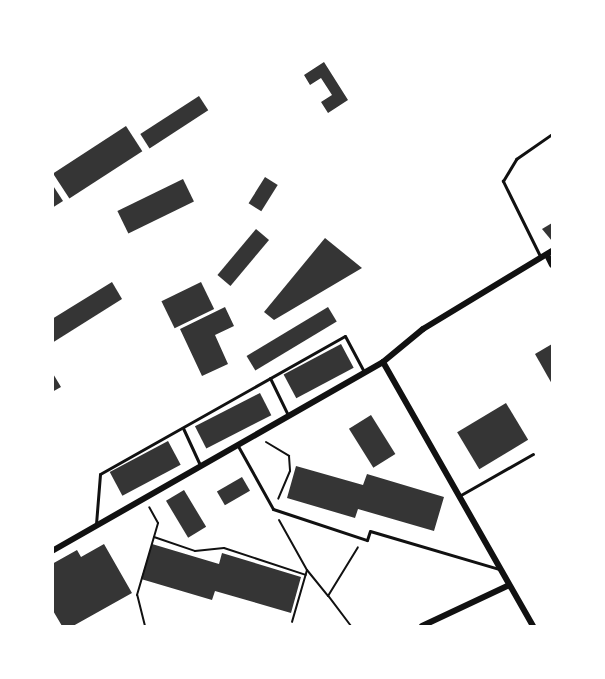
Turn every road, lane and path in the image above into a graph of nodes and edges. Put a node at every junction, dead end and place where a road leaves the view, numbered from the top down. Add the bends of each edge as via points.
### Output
1 (552, 134) edge
2 (547, 255) edge
3 (552, 265) edge
4 (383, 362) junction
5 (365, 373) junction
6 (270, 378) junction
7 (289, 416) junction
8 (183, 428) junction
9 (255, 435) junction
10 (238, 446) junction
11 (533, 454) dead end
12 (201, 466) junction
13 (459, 496) junction
14 (144, 499) junction
15 (273, 509) junction
16 (96, 527) junction
17 (154, 537) junction
18 (361, 538) junction
19 (52, 551) edge
20 (307, 570) junction
21 (500, 570) junction
22 (306, 575) junction
23 (509, 585) junction
24 (328, 596) junction
25 (292, 622) dead end
26 (145, 627) edge
27 (351, 627) edge
28 (422, 627) edge
29 (533, 627) edge

1 - 2 lane via 516,159 503,181
2 - 3 street
2 - 4 street via 423,329
4 - 5 street
4 - 13 street
5 - 6 lane via 345,336
5 - 7 street
6 - 7 lane
6 - 8 lane
7 - 9 street
8 - 12 lane
8 - 16 lane via 100,474
9 - 10 street
9 - 15 path via 289,456 290,471
10 - 12 street
10 - 15 lane
11 - 13 lane
12 - 14 street
13 - 21 street
14 - 16 street
14 - 17 path via 158,523
15 - 18 lane
15 - 20 path
16 - 19 street
17 - 22 path via 195,550 224,548
17 - 26 path via 137,595
18 - 21 lane via 367,540 369,531
18 - 24 path via 355,558
20 - 22 path
20 - 24 path
21 - 23 street
22 - 25 path
23 - 28 street
23 - 29 street
24 - 27 path

